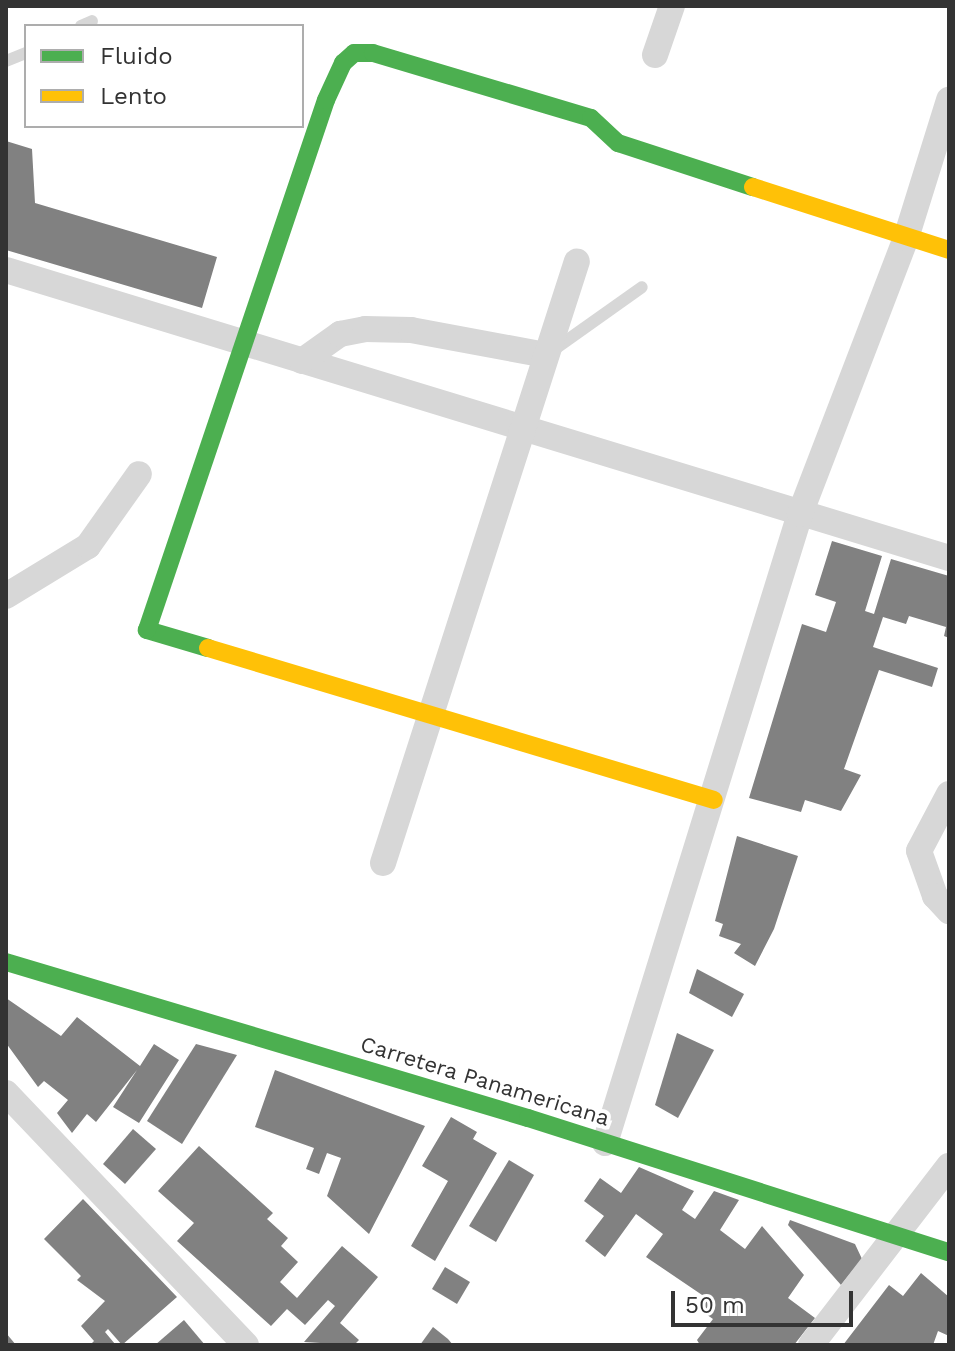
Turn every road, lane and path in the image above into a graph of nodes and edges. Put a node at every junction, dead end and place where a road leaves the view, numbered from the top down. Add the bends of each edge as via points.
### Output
1 (672, 6) edge
2 (655, 55) dead end
3 (949, 100) edge
4 (906, 238) junction
5 (949, 250) edge
6 (577, 261) dead end
7 (6, 270) edge
8 (642, 287) dead end
9 (247, 344) junction
10 (546, 355) junction
11 (302, 361) junction
12 (524, 431) junction
13 (139, 474) dead end
14 (800, 514) junction
15 (949, 558) edge
16 (6, 596) edge
17 (432, 717) junction
18 (949, 794) edge
19 (714, 800) junction
20 (383, 863) dead end
21 (949, 911) edge
22 (6, 962) edge
23 (6, 1093) edge
24 (605, 1143) junction
25 (949, 1166) edge
26 (895, 1236) junction
27 (949, 1252) edge
28 (225, 1336) edge
29 (816, 1342) edge
30 (246, 1345) edge

1 - 2 street
3 - 4 street
4 - 5 street
4 - 9 street via 618,143 591,118 373,53 354,53 343,63 326,100
4 - 14 street
6 - 10 street
7 - 9 street
8 - 10 lane
9 - 11 street
9 - 17 street via 208,439 147,630
10 - 11 street via 411,330 365,329 340,334
10 - 12 street
11 - 12 street
12 - 14 street
12 - 17 street
13 - 16 street via 88,546
14 - 15 street
14 - 19 street
17 - 19 street
17 - 20 street
18 - 21 street via 919,851 935,896
19 - 24 street
22 - 24 street, Carretera Panamericana
23 - 28 street
24 - 26 street, Carretera Panamericana
25 - 26 street
26 - 27 street, Carretera Panamericana
26 - 29 street
28 - 30 street

